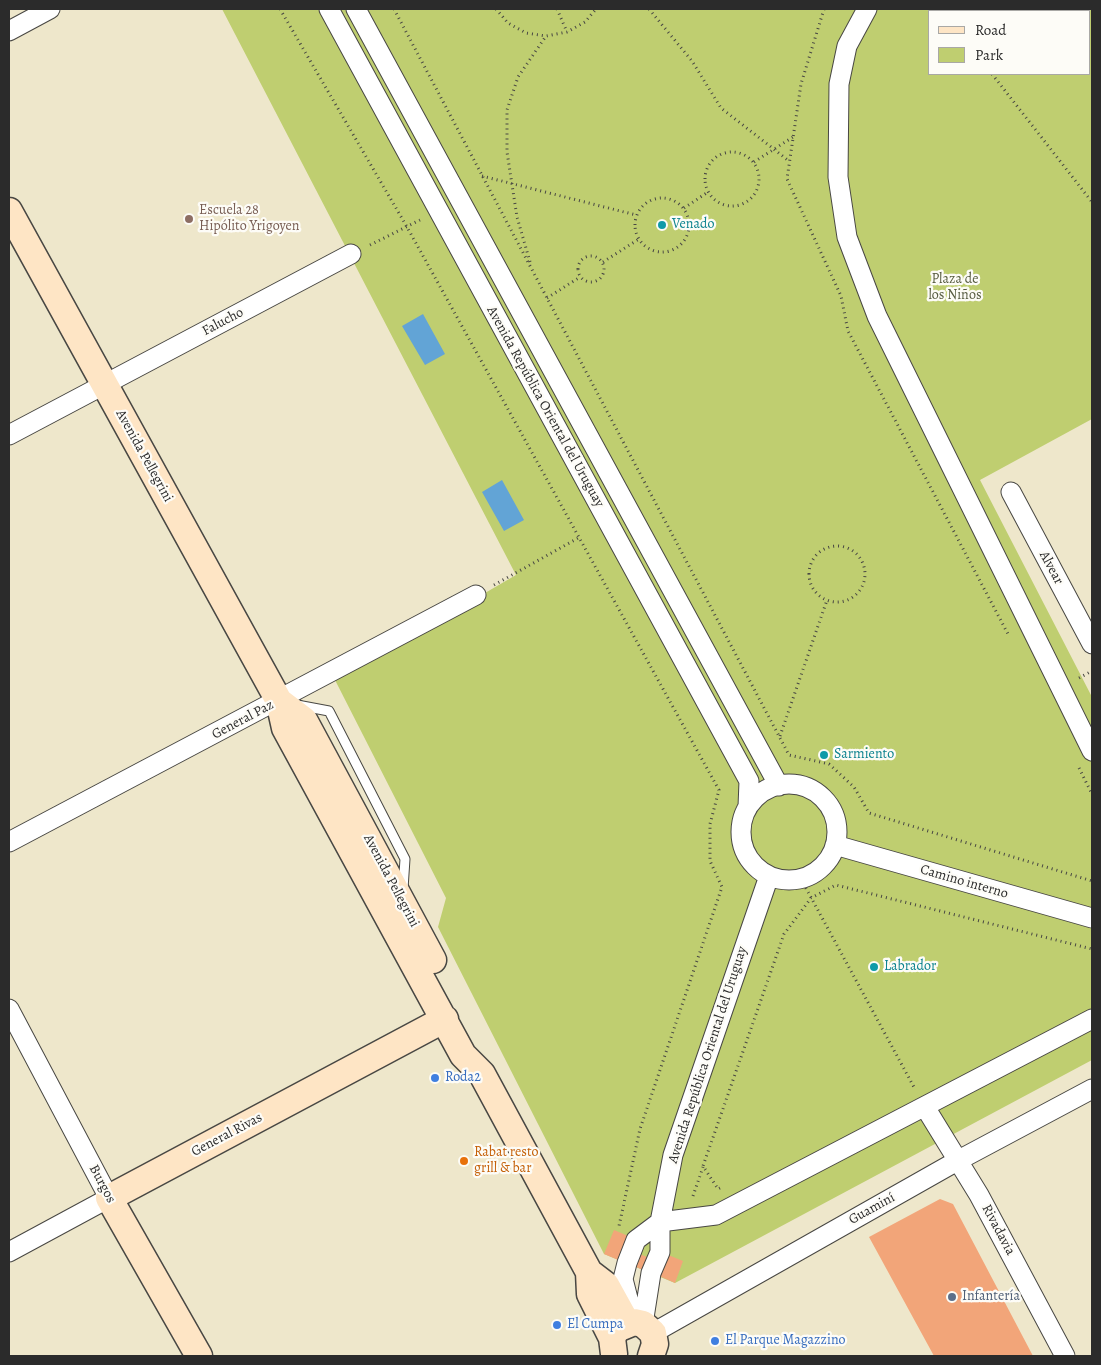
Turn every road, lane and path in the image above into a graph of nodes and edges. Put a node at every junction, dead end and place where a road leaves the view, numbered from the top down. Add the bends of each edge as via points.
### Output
1 (50, 9) edge
2 (280, 9) edge
3 (329, 9) edge
4 (356, 9) edge
5 (394, 9) edge
6 (496, 9) edge
7 (557, 9) edge
8 (596, 9) edge
9 (649, 9) edge
10 (868, 9) edge
11 (9, 31) edge
12 (567, 32) junction
13 (546, 36) junction
14 (993, 75) edge
15 (793, 137) dead end
16 (774, 149) junction
17 (789, 161) dead end
18 (754, 162) junction
19 (482, 176) junction
20 (512, 183) junction
21 (708, 192) junction
22 (1092, 202) edge
23 (684, 208) junction
24 (438, 210) junction
25 (9, 211) edge
26 (636, 215) junction
27 (407, 227) junction
28 (638, 239) junction
29 (351, 254) joint
30 (603, 262) junction
31 (532, 270) junction
32 (580, 277) junction
33 (547, 298) junction
34 (105, 386) junction
35 (9, 435) edge
36 (1011, 492) dead end
37 (580, 537) junction
38 (476, 595) joint
39 (827, 600) junction
40 (1092, 644) edge
41 (279, 701) junction
42 (780, 737) junction
43 (1092, 751) edge
44 (779, 786) junction
45 (748, 808) junction
46 (9, 842) edge
47 (835, 845) junction
48 (769, 876) junction
49 (801, 879) junction
50 (1092, 880) edge
51 (811, 898) junction
52 (1092, 918) edge
53 (1092, 949) edge
54 (9, 1009) edge
55 (445, 1019) junction
56 (1092, 1019) edge
57 (482, 1074) junction
58 (924, 1084) dead end
59 (915, 1089) junction
60 (1092, 1089) edge
61 (906, 1093) dead end
62 (924, 1107) junction
63 (956, 1161) junction
64 (726, 1185) dead end
65 (109, 1198) junction
66 (660, 1222) junction
67 (617, 1236) dead end
68 (9, 1252) edge
69 (634, 1343) edge
70 (199, 1356) edge
71 (1065, 1356) edge

1 - 11 street
2 - 27 path
3 - 24 street, Avenida República Oriental del Uruguay
4 - 44 street, Avenida República Oriental del Uruguay
5 - 19 path
6 - 13 path via 508,23 526,33
7 - 12 path
8 - 12 path via 585,22
9 - 16 path via 692,61 721,108
10 - 43 street via 847,46 839,84 838,178 847,237 877,316
12 - 13 path
13 - 20 path via 518,77 507,110 506,152
14 - 22 path
15 - 16 path
16 - 17 path
16 - 18 path
18 - 21 path via 740,152 722,153 706,173
18 - 21 path via 760,180 754,197 746,203 729,207 713,199
19 - 20 path
19 - 31 path
20 - 26 path
20 - 31 path via 517,218
21 - 23 path
23 - 26 path via 678,202 661,197 644,203
23 - 28 path via 690,226 683,242 676,248 658,252 650,250
24 - 27 path
24 - 45 street, Avenida República Oriental del Uruguay via 749,781
25 - 34 main road, Avenida Pellegrini
26 - 28 path via 634,228
27 - 29 path
27 - 37 path
28 - 30 path
29 - 34 street, Falucho
30 - 32 path via 605,271 598,281 588,282
30 - 32 path via 594,256 585,257 579,264
31 - 33 path
32 - 33 path
33 - 42 path
34 - 35 street, Falucho
34 - 41 main road, Avenida Pellegrini
36 - 40 street, Alvear
37 - 38 path
37 - 67 path via 719,790 710,824 710,861 722,887 640,1129
38 - 41 street, General Paz
39 - 39 path via 812,586 810,565 824,549 840,546 856,554 864,571 860,589 846,600
39 - 42 path
41 - 46 street, General Paz
41 - 55 main road, Avenida Pellegrini via 285,728
41 - 57 main road, Avenida Pellegrini via 304,720 477,1045
42 - 50 path via 789,755 829,764 854,787 869,813
44 - 45 street via 766,790
44 - 47 street via 806,788 828,805 834,818
45 - 48 street via 742,822 746,854 755,867
47 - 49 street via 822,867
47 - 52 street, Camino interno
48 - 49 street via 779,880
48 - 66 street, Avenida República Oriental del Uruguay via 673,1156
49 - 51 path
51 - 53 path via 836,885
51 - 59 path
51 - 64 path via 784,934 704,1166 718,1189
54 - 65 street, Burgos
55 - 57 main road, Avenida Pellegrini via 463,1055
55 - 65 main road, General Rivas
56 - 62 street
57 - 69 main road, Avenida Pellegrini via 588,1272 606,1285
58 - 59 path
59 - 61 path
59 - 62 path
60 - 63 street, Guaminí
62 - 63 street, Rivadavia
62 - 66 street via 716,1216
63 - 69 street, Guaminí
63 - 71 street, Rivadavia via 979,1195
65 - 68 street, General Rivas
65 - 70 main road, Burgos
66 - 69 street, Avenida República Oriental del Uruguay via 660,1252 651,1273
66 - 69 street via 636,1240 623,1279

